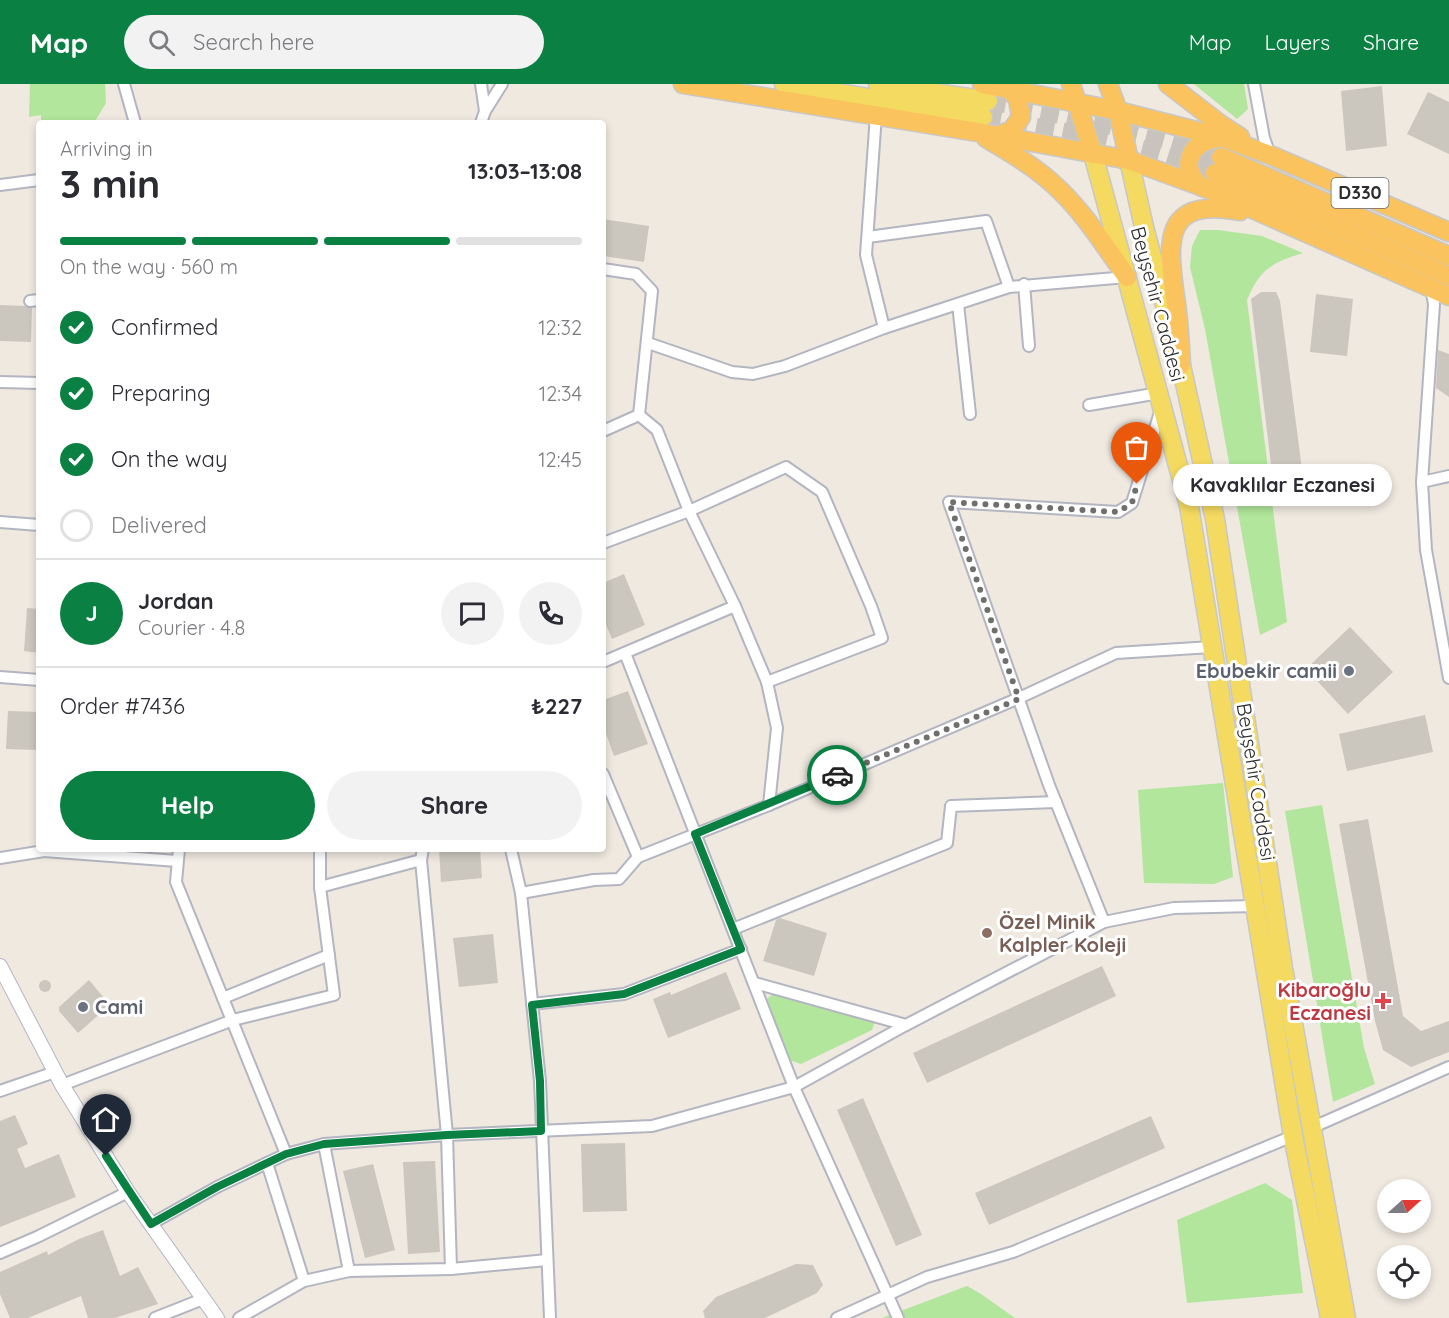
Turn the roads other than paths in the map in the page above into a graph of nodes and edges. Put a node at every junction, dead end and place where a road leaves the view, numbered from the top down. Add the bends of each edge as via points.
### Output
1 (124, 84) edge
2 (481, 84) edge
3 (501, 84) edge
4 (683, 84) edge
5 (784, 84) edge
6 (878, 84) edge
7 (1071, 84) edge
8 (1108, 84) edge
9 (1168, 84) edge
10 (1254, 84) edge
11 (1010, 89) junction
12 (1077, 102) junction
13 (982, 109) edge
14 (485, 111) junction
15 (1118, 111) junction
16 (876, 115) junction
17 (134, 120) edge
18 (482, 120) edge
19 (997, 136) junction
20 (1224, 138) junction
21 (1093, 154) junction
22 (1270, 155) junction
23 (1129, 160) junction
24 (36, 180) edge
25 (0, 185) edge
26 (1203, 187) junction
27 (1291, 226) junction
28 (1144, 227) junction
29 (1114, 232) junction
30 (1449, 232) edge
31 (868, 237) junction
32 (1449, 256) edge
33 (606, 269) edge
34 (1449, 276) edge
35 (1127, 277) junction
36 (1024, 284) junction
37 (1009, 287) junction
38 (1431, 288) junction
39 (1449, 296) edge
40 (958, 304) junction
41 (884, 328) junction
42 (648, 343) junction
43 (1029, 346) dead end
44 (1181, 365) junction
45 (0, 382) edge
46 (36, 383) edge
47 (1161, 399) junction
48 (1089, 405) dead end
49 (970, 414) dead end
50 (639, 415) junction
51 (606, 430) edge
52 (1449, 476) edge
53 (1422, 482) junction
54 (689, 511) junction
55 (0, 522) edge
56 (36, 525) edge
57 (606, 542) edge
58 (735, 606) junction
59 (1212, 647) junction
60 (625, 653) junction
61 (606, 661) edge
62 (0, 677) edge
63 (1449, 678) edge
64 (36, 680) edge
65 (767, 682) junction
66 (1019, 699) junction
67 (606, 781) edge
68 (1056, 802) junction
69 (769, 804) junction
70 (695, 834) junction
71 (38, 852) edge
72 (57, 852) edge
73 (178, 852) edge
74 (320, 852) edge
75 (512, 852) edge
76 (422, 855) edge
77 (638, 857) junction
78 (0, 858) edge
79 (177, 861) junction
80 (320, 887) junction
81 (521, 893) junction
82 (1254, 906) junction
83 (1104, 922) junction
84 (733, 930) junction
85 (741, 949) junction
86 (329, 955) junction
87 (0, 966) edge
88 (755, 983) junction
89 (224, 998) junction
90 (532, 1005) junction
91 (233, 1020) junction
92 (906, 1025) junction
93 (1449, 1068) edge
94 (55, 1072) junction
95 (62, 1085) junction
96 (794, 1087) junction
97 (0, 1091) edge
98 (1311, 1128) junction
99 (541, 1131) junction
100 (447, 1135) junction
101 (1293, 1136) junction
102 (324, 1144) junction
103 (286, 1154) junction
104 (267, 1163) junction
105 (128, 1192) junction
106 (151, 1224) junction
107 (0, 1253) edge
108 (547, 1260) junction
109 (451, 1269) junction
110 (349, 1271) junction
111 (304, 1281) junction
112 (888, 1295) junction
113 (203, 1299) junction
114 (155, 1318) edge
115 (217, 1318) edge
116 (239, 1318) edge
117 (550, 1318) edge
118 (837, 1318) edge
119 (898, 1318) edge
120 (1330, 1318) edge
121 (1346, 1318) edge

1 - 17 street
2 - 14 street
3 - 14 street
4 - 16 highway
5 - 13 main road
6 - 13 main road
7 - 12 highway, Beyşehir Caddesi
8 - 15 highway, Beyşehir Caddesi
9 - 22 highway, D330 via 1220,124
10 - 22 street
11 - 12 highway
11 - 13 highway
11 - 19 highway via 1018,99 1021,117 1012,130
12 - 15 highway
12 - 21 highway, Beyşehir Caddesi
13 - 16 highway
13 - 19 highway
13 - 35 highway via 1030,166 1063,194
14 - 18 street
15 - 20 highway
15 - 23 highway, Beyşehir Caddesi
16 - 31 street
19 - 21 highway
20 - 22 highway
20 - 26 highway via 1205,140 1193,151 1191,174
21 - 23 highway
21 - 29 main road, Beyşehir Caddesi
22 - 30 highway, D330
23 - 26 highway
23 - 28 main road, Beyşehir Caddesi
24 - 25 street
26 - 27 highway
27 - 38 highway
27 - 44 highway via 1215,207 1198,210 1179,221 1170,242 1170,261
28 - 29 main road via 1130,219 1122,220
28 - 44 main road, Beyşehir Caddesi
29 - 35 main road, Beyşehir Caddesi
31 - 37 street via 986,221
31 - 41 street via 866,255
32 - 34 highway via 1218,165
33 - 42 street via 636,274 652,291
35 - 36 street
35 - 47 main road, Beyşehir Caddesi
36 - 37 street
36 - 43 street
37 - 40 street
38 - 39 highway
38 - 53 street via 1434,304
40 - 41 street
40 - 49 street
41 - 42 street via 785,366 753,374 732,372
42 - 50 street
44 - 98 main road, Beyşehir Caddesi via 1215,519
45 - 46 street
47 - 48 street
47 - 59 main road, Beyşehir Caddesi via 1189,506
47 - 66 street via 1132,503 1118,512 949,502
50 - 51 street
50 - 54 street via 657,430
52 - 53 street
53 - 63 street via 1426,550
54 - 57 street
54 - 58 street
54 - 65 street via 786,467 822,492 882,638
55 - 56 street
58 - 60 street
58 - 65 street
59 - 66 street via 1116,653
59 - 82 main road, Beyşehir Caddesi
60 - 61 street
60 - 70 street
62 - 64 street
65 - 69 street via 777,728
66 - 68 street
66 - 69 street
67 - 77 street
68 - 83 street
68 - 84 street via 951,806 947,843
69 - 70 street
70 - 77 street
70 - 84 street
71 - 78 street
72 - 79 street
73 - 79 street
74 - 80 street
75 - 81 street
76 - 80 street
76 - 100 street
77 - 81 street via 619,879
79 - 89 street via 176,882
80 - 86 street
81 - 90 street
82 - 83 street via 1174,908
82 - 101 main road, Beyşehir Caddesi
83 - 92 street
84 - 85 street
85 - 88 street
85 - 90 street via 624,994
86 - 89 street
86 - 91 street via 334,995
87 - 94 street
88 - 92 street
88 - 96 street
89 - 91 street
90 - 99 street
91 - 95 street
91 - 103 street
92 - 96 street
93 - 98 street
94 - 95 street
94 - 97 street
95 - 105 street
96 - 99 street via 652,1126
96 - 112 street
98 - 121 main road, Beyşehir Caddesi
99 - 100 street
99 - 108 street
100 - 102 street
100 - 109 street
101 - 112 street via 1013,1252 927,1277
101 - 120 main road, Beyşehir Caddesi
102 - 103 street
102 - 110 street
103 - 104 street
104 - 106 street
104 - 111 street
105 - 106 street
105 - 107 street
106 - 113 street
108 - 109 street
108 - 117 street
109 - 110 street
110 - 111 street
111 - 116 street
112 - 118 street
112 - 119 street
113 - 114 street
113 - 115 street

